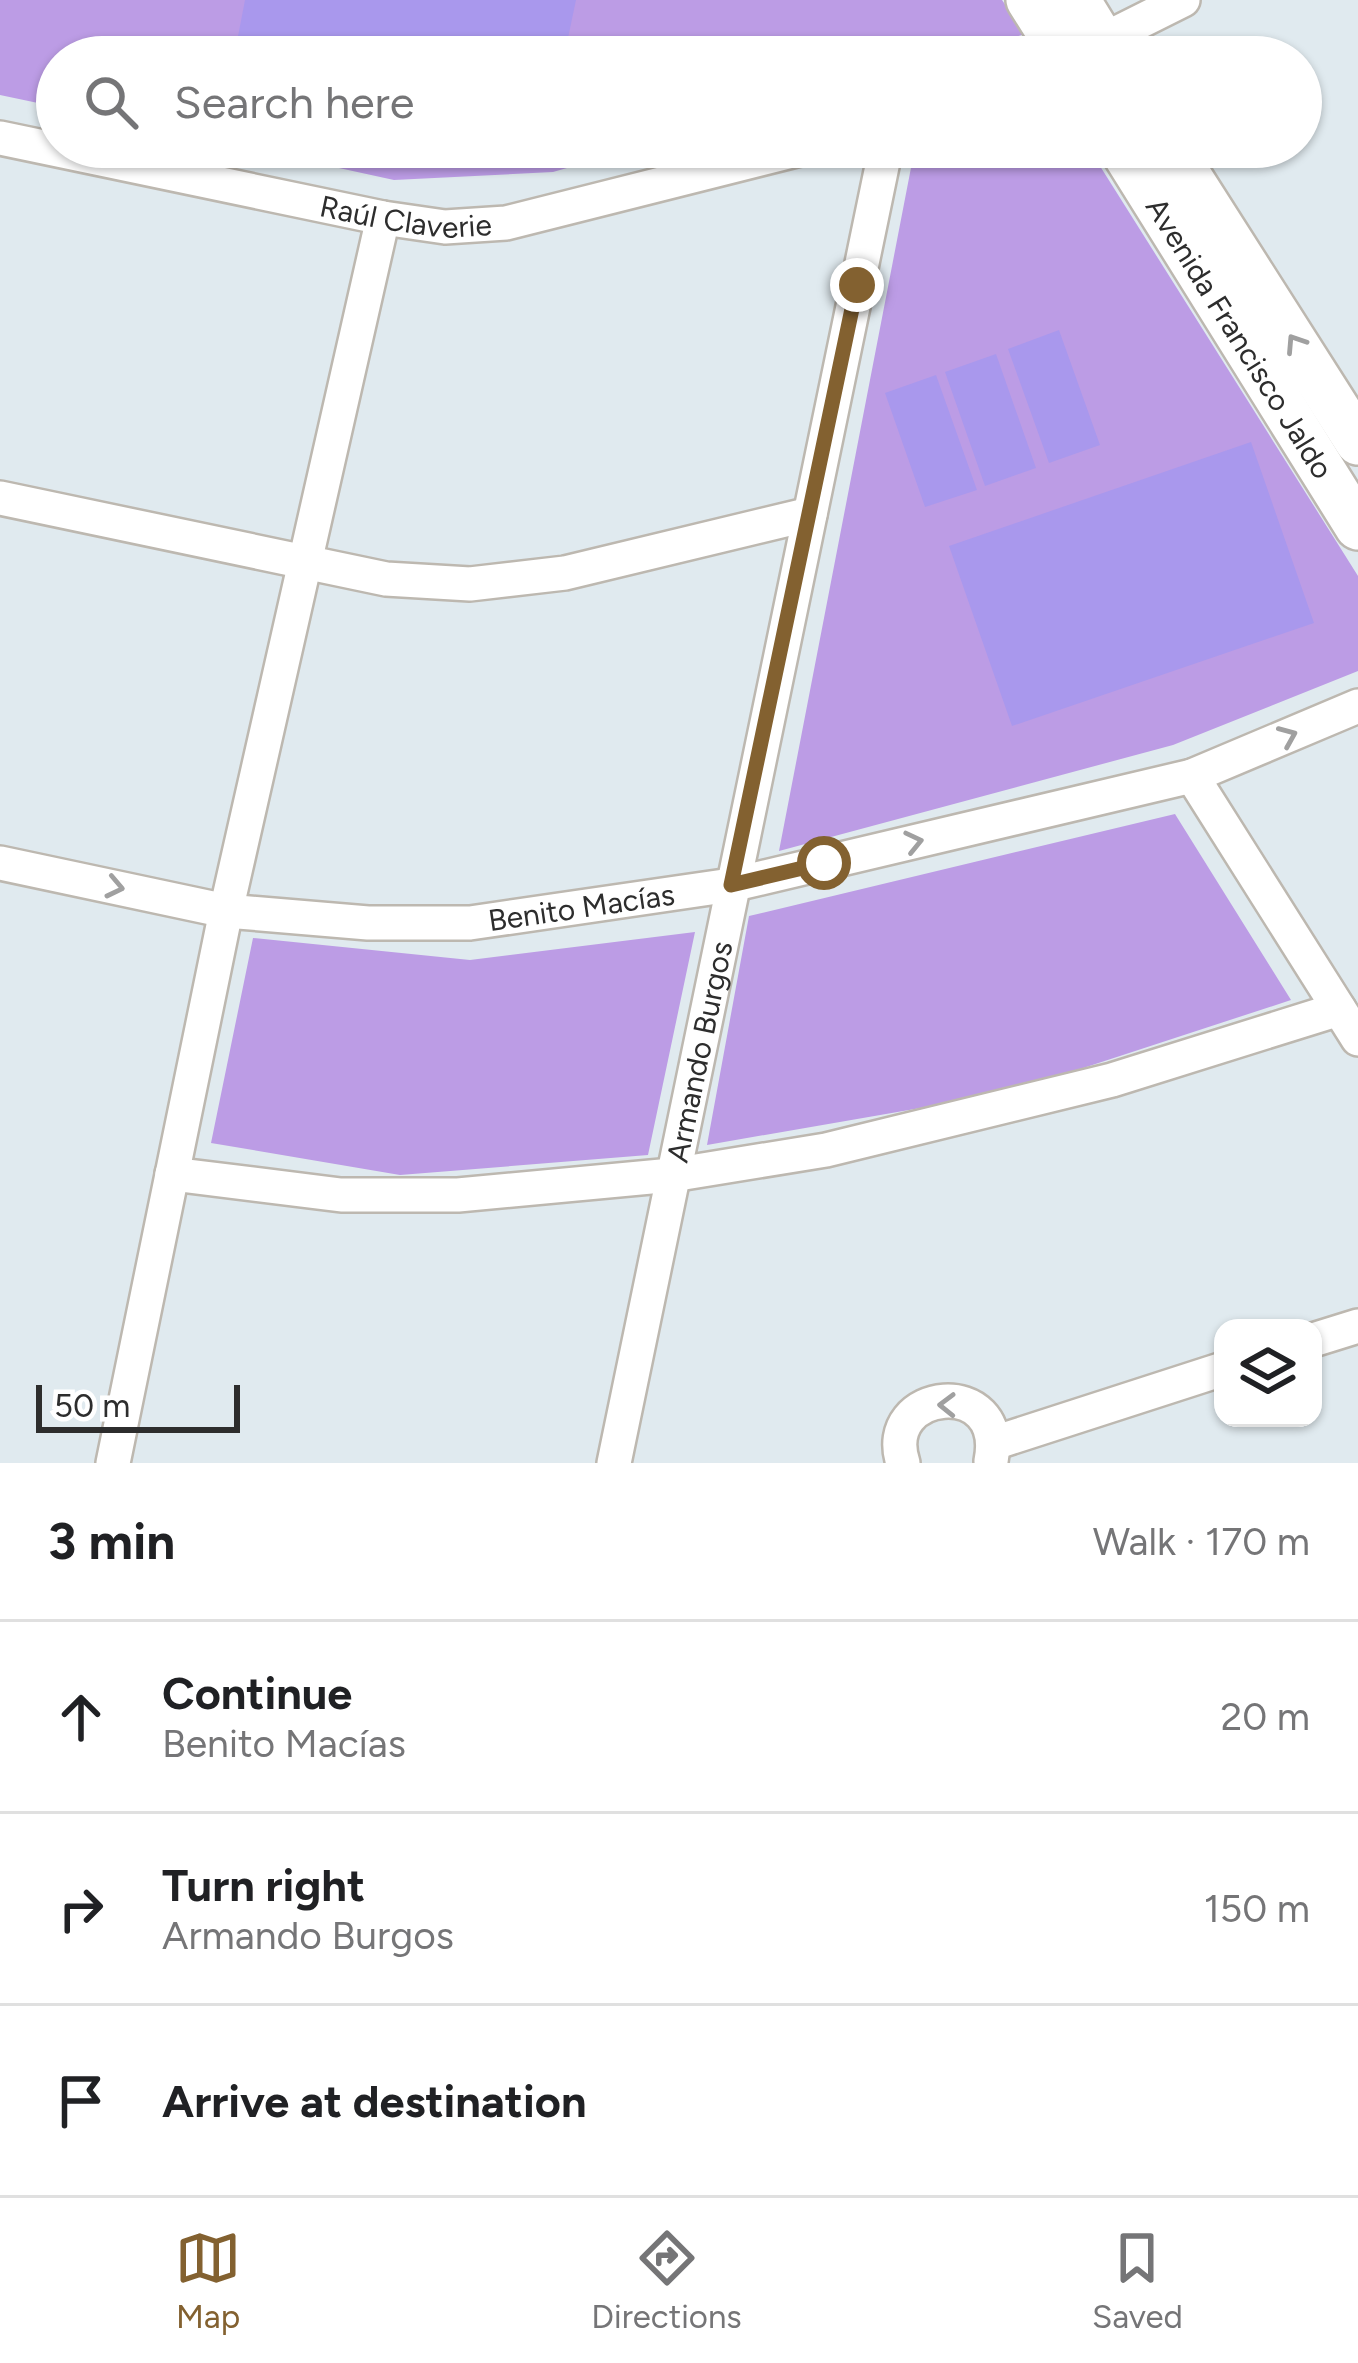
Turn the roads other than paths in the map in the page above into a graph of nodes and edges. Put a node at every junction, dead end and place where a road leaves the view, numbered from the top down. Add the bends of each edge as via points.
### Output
1 (1029, 0) edge
2 (1077, 0) edge
3 (1183, 0) edge
4 (1068, 36) edge
5 (1084, 36) edge
6 (1118, 36) edge
7 (0, 139) edge
8 (36, 146) edge
9 (141, 168) edge
10 (725, 168) edge
11 (882, 168) edge
12 (1134, 168) edge
13 (1183, 168) edge
14 (383, 218) junction
15 (1358, 442) edge
16 (0, 498) edge
17 (810, 514) junction
18 (1358, 527) edge
19 (303, 563) junction
20 (1358, 706) edge
21 (1192, 776) junction
22 (0, 863) edge
23 (731, 885) junction
24 (226, 910) junction
25 (1339, 1009) junction
26 (1358, 1039) edge
27 (172, 1174) junction
28 (673, 1175) junction
29 (1358, 1326) edge
30 (1322, 1337) edge
31 (1214, 1372) edge
32 (992, 1453) edge
33 (113, 1463) edge
34 (614, 1463) edge
35 (903, 1463) edge

1 - 4 main road
2 - 5 main road
3 - 6 street
7 - 8 street, Raúl Claverie
9 - 14 street, Raúl Claverie
10 - 14 street, Raúl Claverie via 506,223 446,227
11 - 17 street, Armando Burgos
12 - 18 main road, Avenida Francisco Jaldo
15 -> 13 main road, Avenida Francisco Jaldo
14 - 19 street
16 - 19 street
17 - 19 street via 565,573 470,584
17 - 23 street, Armando Burgos
19 - 24 street
21 -> 20 street, Benito Macías
23 -> 21 street, Benito Macías
21 - 25 street
22 -> 24 street, Benito Macías
23 - 24 street, Benito Macías via 470,923
23 - 28 street, Armando Burgos
24 - 27 street
25 - 26 street
25 - 28 street via 1112,1080 826,1150
27 - 28 street via 341,1195 458,1195
27 - 33 street
28 - 34 street, Armando Burgos
29 - 30 street
31 - 32 street
32 -> 35 street via 982,1415 941,1400 905,1425

